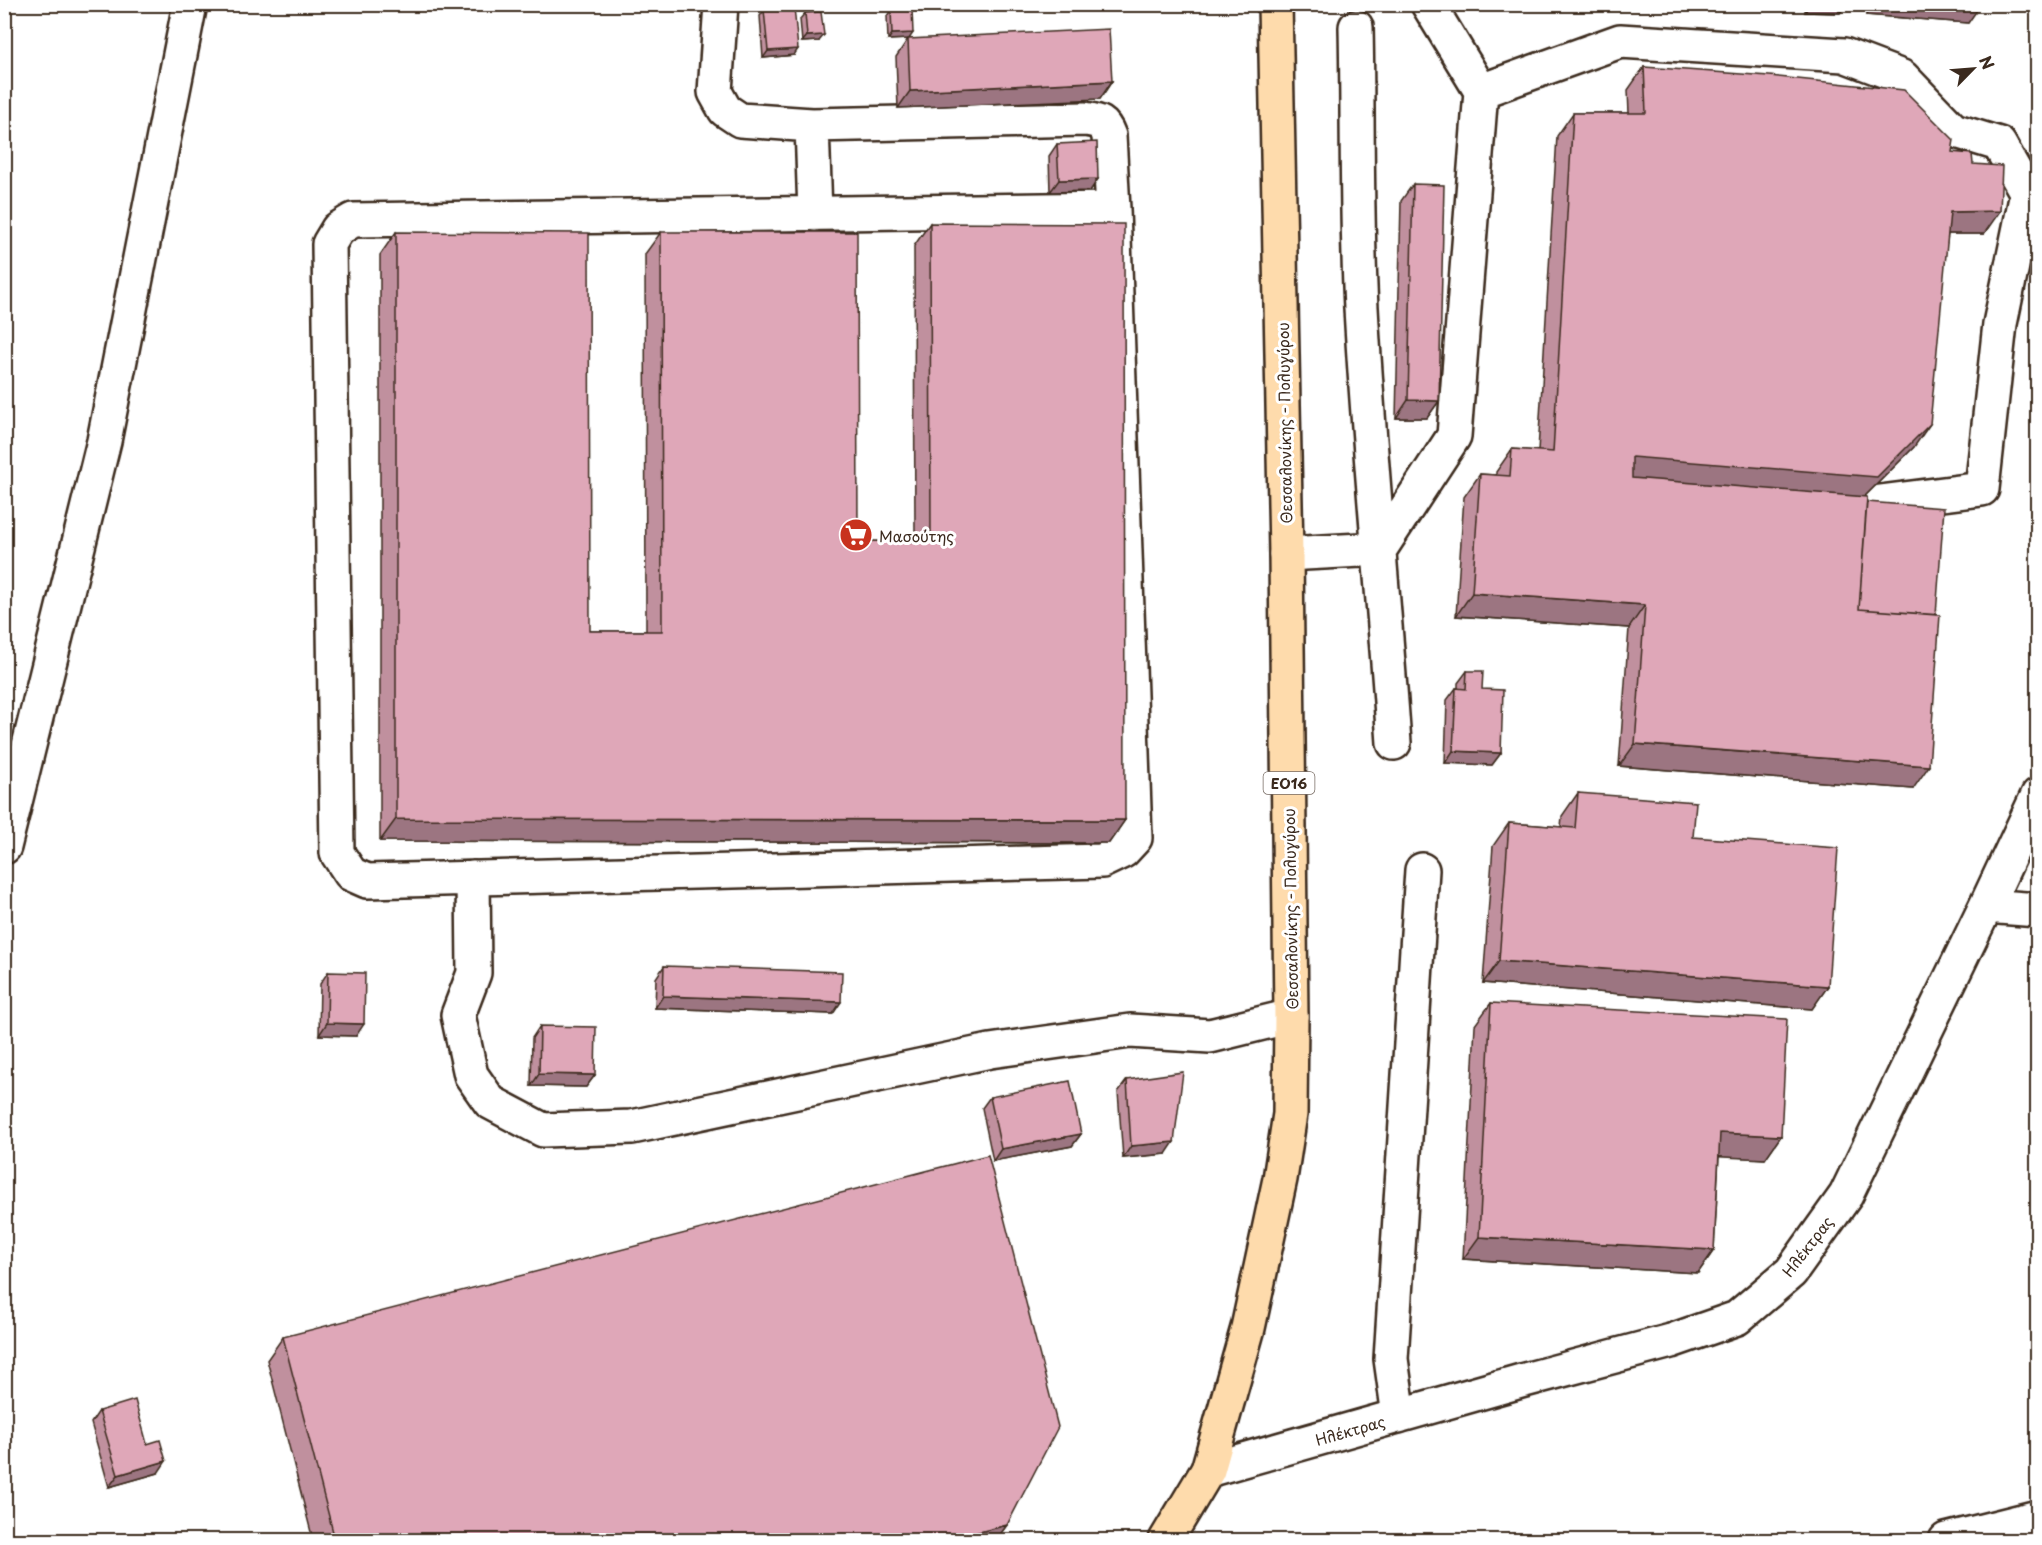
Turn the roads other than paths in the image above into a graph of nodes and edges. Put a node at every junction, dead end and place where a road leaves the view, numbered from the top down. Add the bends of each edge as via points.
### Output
1 (190, 4) edge
2 (721, 4) edge
3 (1275, 4) edge
4 (1428, 4) edge
5 (1356, 27) dead end
6 (1481, 91) junction
7 (812, 125) junction
8 (1113, 209) junction
9 (815, 214) junction
10 (1880, 502) edge
11 (1380, 549) junction
12 (1286, 554) junction
13 (1394, 743) dead end
14 (2037, 795) edge
15 (4, 847) edge
16 (1422, 870) dead end
17 (473, 878) junction
18 (1986, 906) junction
19 (2037, 910) edge
20 (1291, 1016) junction
21 (1399, 1416) junction
22 (1208, 1470) junction
23 (2037, 1517) edge
24 (1166, 1540) edge
25 (1946, 1540) edge

1 - 15 street via 104,441
2 - 7 street via 715,92 725,110 740,120
3 - 12 main road, Θεσσαλονίκης - Πολυγύρου / ΕΟ16
4 - 6 street
5 - 11 street via 1361,305
6 - 10 street via 1620,41 1844,55 1902,77 1953,130 1999,144 2026,193 2000,324 1982,489
6 - 11 street via 1454,436
7 - 8 street via 1085,118 1100,121 1109,136
7 - 9 street
8 - 9 street
8 - 17 street via 1135,838 1123,851 1102,861
9 - 17 street via 352,220 338,229 329,244 337,854 351,874 367,880
11 - 12 street
11 - 13 street
12 - 20 main road, Θεσσαλονίκης - Πολυγύρου / ΕΟ16
14 - 18 street, Ηλέκτρας
16 - 21 street via 1391,1359
17 - 20 street via 474,973 458,1015 471,1075 490,1102 543,1130 632,1127 990,1051 1131,1031 1209,1036
18 - 19 street
18 - 21 street, Ηλέκτρας via 1846,1195 1791,1272 1737,1318 1671,1341
20 - 22 main road, Θεσσαλονίκης - Πολυγύρου / ΕΟ16 via 1290,1114 1280,1179 1248,1328
21 - 22 street, Ηλέκτρας
22 - 24 main road, Θεσσαλονίκης - Πολυγύρου / ΕΟ16
23 - 25 street

